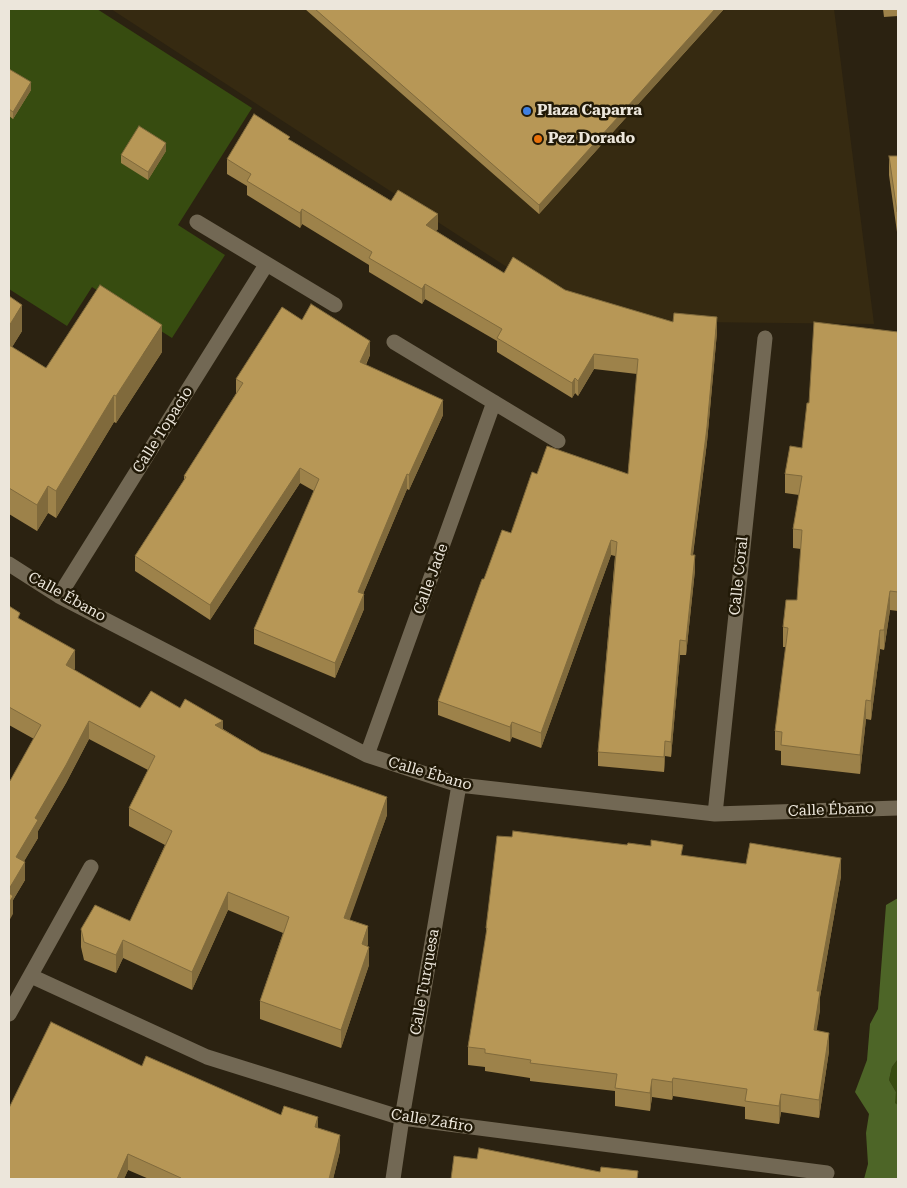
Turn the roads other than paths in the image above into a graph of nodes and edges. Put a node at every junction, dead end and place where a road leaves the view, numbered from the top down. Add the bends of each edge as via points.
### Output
1 (197, 222) dead end
2 (266, 265) junction
3 (334, 305) dead end
4 (765, 338) dead end
5 (394, 342) dead end
6 (494, 402) junction
7 (558, 440) dead end
8 (9, 564) edge
9 (59, 596) junction
10 (368, 755) junction
11 (459, 785) junction
12 (898, 808) edge
13 (715, 814) junction
14 (91, 867) dead end
15 (31, 976) junction
16 (9, 1014) edge
17 (402, 1118) junction
18 (827, 1173) dead end
19 (393, 1179) edge

1 - 2 street
2 - 3 street
2 - 9 street, Calle Topacio
4 - 13 street, Calle Coral
5 - 6 street
6 - 7 street
6 - 10 street, Calle Jade
8 - 9 street, Calle Ébano
9 - 10 street, Calle Ébano
10 - 11 street, Calle Ébano
11 - 13 street, Calle Ébano
11 - 17 street, Calle Turquesa
12 - 13 street, Calle Ébano
14 - 15 street
15 - 16 street
15 - 17 street, Calle Zafiro via 207,1057
17 - 18 street, Calle Zafiro
17 - 19 street, Calle Turquesa

